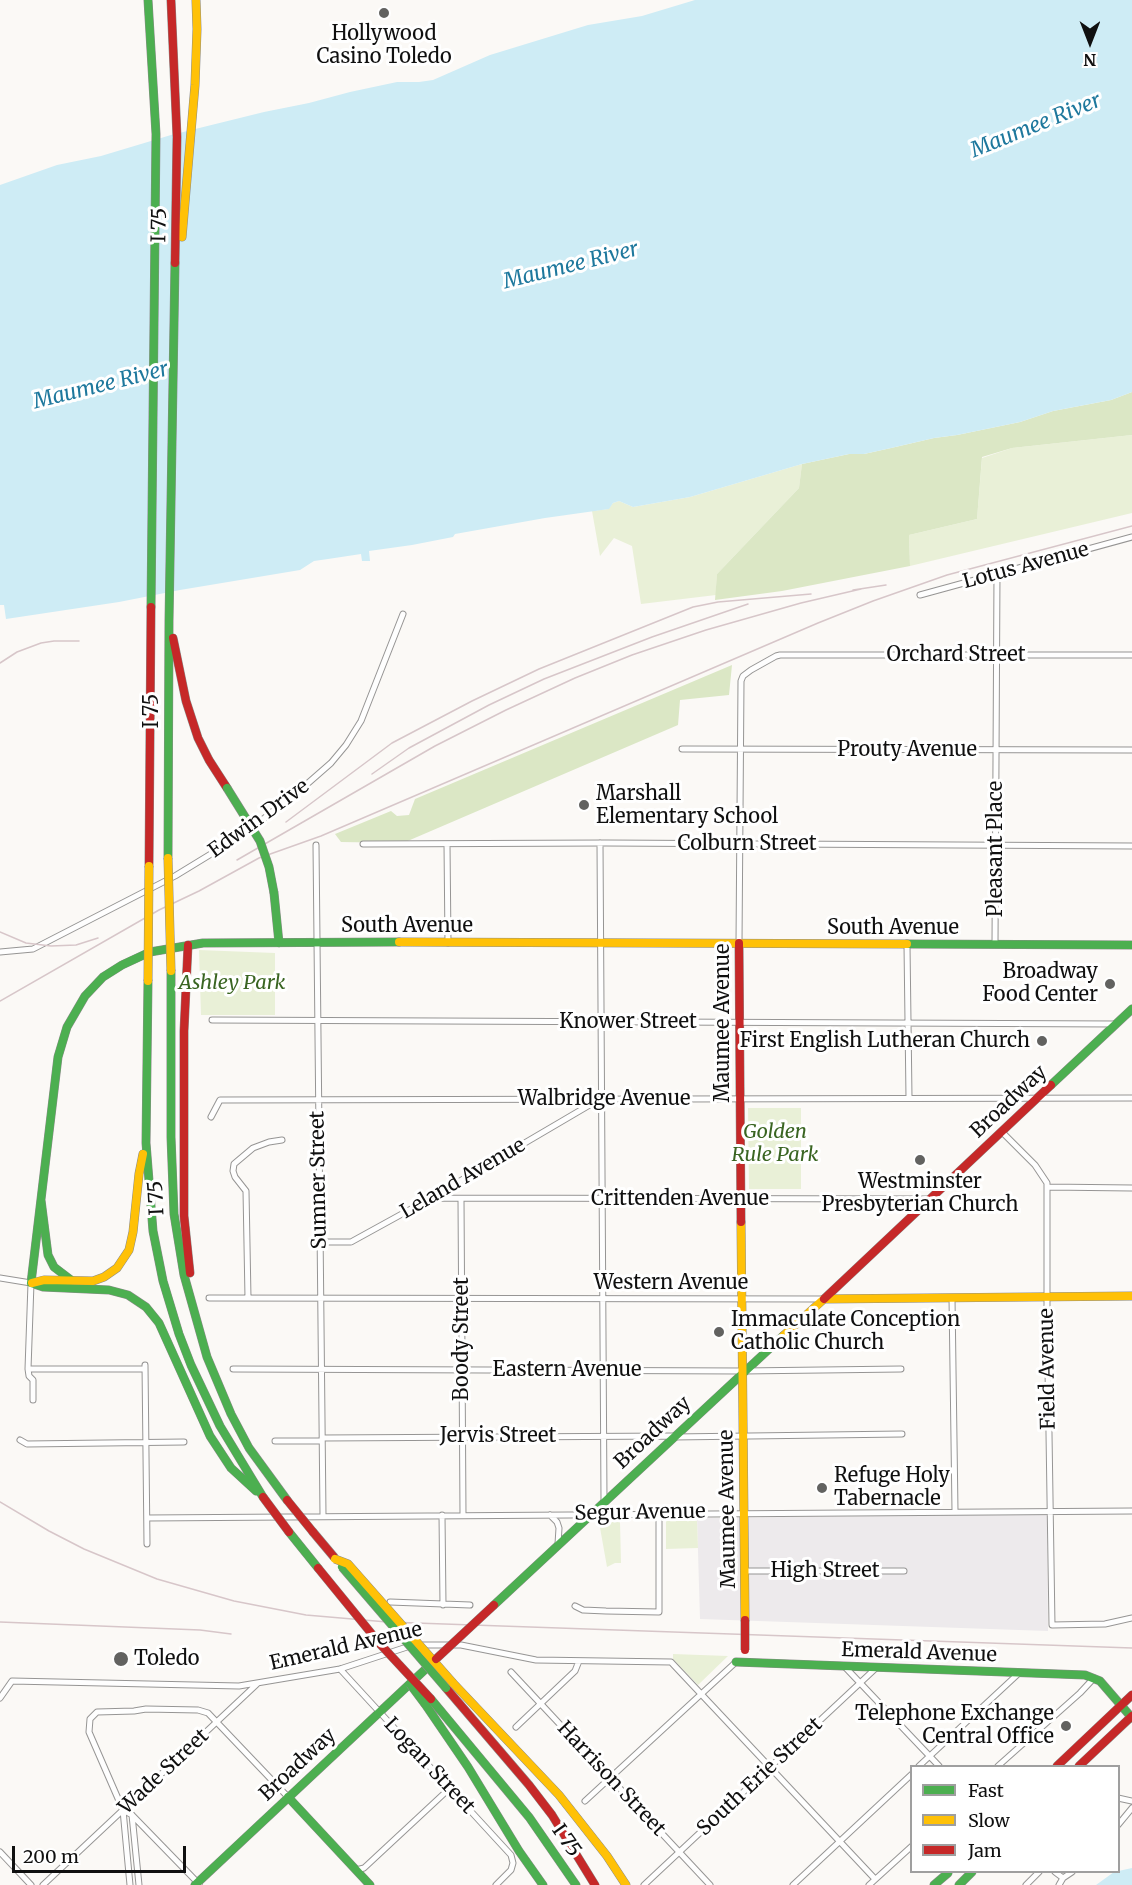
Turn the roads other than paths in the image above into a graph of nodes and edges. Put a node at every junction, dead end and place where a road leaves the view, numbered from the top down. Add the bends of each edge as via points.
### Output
1 (148, 0) edge
2 (171, 0) edge
3 (196, 0) edge
4 (175, 311) junction
5 (1132, 537) edge
6 (997, 573) junction
7 (920, 595) dead end
8 (403, 614) dead end
9 (169, 621) junction
10 (780, 655) joint
11 (996, 655) junction
12 (1132, 655) edge
13 (682, 749) dead end
14 (740, 749) junction
15 (996, 750) junction
16 (1132, 750) edge
17 (600, 843) junction
18 (363, 844) dead end
19 (447, 844) junction
20 (739, 844) junction
21 (316, 845) dead end
22 (996, 845) junction
23 (1132, 846) edge
24 (317, 942) junction
25 (279, 943) junction
26 (448, 943) junction
27 (600, 943) junction
28 (740, 944) junction
29 (995, 944) junction
30 (188, 945) junction
31 (907, 945) junction
32 (1132, 945) edge
33 (0, 952) edge
34 (1132, 1010) edge
35 (212, 1020) dead end
36 (318, 1021) junction
37 (600, 1022) junction
38 (740, 1022) junction
39 (908, 1022) junction
40 (1116, 1024) junction
41 (909, 1098) junction
42 (1038, 1098) junction
43 (1132, 1098) edge
44 (318, 1099) junction
45 (601, 1099) junction
46 (740, 1099) junction
47 (211, 1117) dead end
48 (1002, 1132) junction
49 (282, 1140) dead end
50 (146, 1143) junction
51 (1048, 1187) junction
52 (1132, 1188) edge
53 (432, 1198) junction
54 (741, 1198) junction
55 (461, 1199) junction
56 (602, 1199) junction
57 (929, 1199) junction
58 (41, 1200) junction
59 (320, 1242) junction
60 (0, 1278) edge
61 (74, 1281) junction
62 (31, 1283) junction
63 (1132, 1296) edge
64 (209, 1298) dead end
65 (952, 1298) junction
66 (1047, 1298) junction
67 (248, 1299) junction
68 (320, 1299) junction
69 (461, 1299) junction
70 (603, 1299) junction
71 (824, 1299) junction
72 (742, 1300) junction
73 (204, 1346) junction
74 (232, 1369) dead end
75 (901, 1369) dead end
76 (321, 1370) junction
77 (462, 1370) junction
78 (603, 1370) junction
79 (743, 1371) junction
80 (29, 1372) junction
81 (33, 1400) dead end
82 (902, 1434) dead end
83 (604, 1436) junction
84 (673, 1436) junction
85 (743, 1436) junction
86 (462, 1437) junction
87 (322, 1439) junction
88 (20, 1440) dead end
89 (275, 1441) dead end
90 (146, 1442) junction
91 (184, 1442) dead end
92 (263, 1497) junction
93 (604, 1502) junction
94 (1050, 1510) junction
95 (955, 1511) junction
96 (1132, 1511) edge
97 (744, 1512) junction
98 (659, 1513) junction
99 (549, 1514) junction
100 (591, 1514) junction
101 (323, 1515) junction
102 (442, 1515) junction
103 (463, 1515) junction
104 (147, 1518) junction
105 (147, 1544) dead end
106 (558, 1544) junction
107 (745, 1571) junction
108 (904, 1571) dead end
109 (390, 1602) dead end
110 (443, 1605) junction
111 (470, 1605) dead end
112 (575, 1606) dead end
113 (1132, 1618) edge
114 (579, 1661) junction
115 (736, 1662) junction
116 (845, 1667) junction
117 (876, 1668) junction
118 (340, 1669) junction
119 (511, 1672) dead end
120 (1018, 1674) junction
121 (1097, 1679) junction
122 (258, 1683) junction
123 (860, 1683) junction
124 (450, 1686) junction
125 (700, 1693) junction
126 (1132, 1695) edge
127 (0, 1698) edge
128 (428, 1701) junction
129 (540, 1704) junction
130 (1121, 1705) junction
131 (379, 1712) junction
132 (1132, 1717) edge
133 (218, 1722) junction
134 (516, 1727) dead end
135 (930, 1757) junction
136 (921, 1765) edge
137 (937, 1765) edge
138 (1000, 1765) edge
139 (1059, 1765) edge
140 (1081, 1765) edge
141 (770, 1767) junction
142 (910, 1776) edge
143 (610, 1778) junction
144 (450, 1788) junction
145 (288, 1797) junction
146 (585, 1801) dead end
147 (1132, 1808) edge
148 (123, 1810) junction
149 (132, 1815) junction
150 (1120, 1824) edge
151 (840, 1841) junction
152 (910, 1848) edge
153 (0, 1852) edge
154 (680, 1852) junction
155 (356, 1870) junction
156 (948, 1873) edge
157 (1038, 1873) edge
158 (1056, 1873) edge
159 (1070, 1873) edge
160 (1063, 1878) junction
161 (875, 1879) junction
162 (196, 1884) edge
163 (595, 1884) edge
164 (31, 1885) edge
165 (43, 1885) edge
166 (130, 1885) edge
167 (139, 1885) edge
168 (370, 1885) edge
169 (496, 1885) edge
170 (543, 1885) edge
171 (576, 1885) edge
172 (626, 1885) edge
173 (644, 1885) edge
174 (710, 1885) edge
175 (793, 1885) edge
176 (869, 1885) edge
177 (935, 1885) edge
178 (1026, 1885) edge
179 (1059, 1885) edge

1 - 50 main road, I 75, bridge via 156,201
2 - 4 main road, I 75 / I 75 via 177,137
3 - 4 main road via 195,85
4 - 9 main road, I 75 / I 75
5 - 6 street, Lotus Avenue
6 - 7 street, Lotus Avenue
6 - 11 street, Pleasant Place
8 - 33 street, Edwin Drive via 362,721 331,764 228,846 33,949
9 - 25 main road, bridge via 198,738 260,841 269,867
9 - 73 main road, I 75 / I 75, bridge via 174,1214 184,1275
10 - 11 street, Orchard Street
10 - 14 street, Maumee Avenue via 743,676
11 - 12 street, Orchard Street
11 - 15 street, Pleasant Place
13 - 14 street, Prouty Avenue
14 - 15 street, Prouty Avenue
14 - 20 street, Maumee Avenue
15 - 16 street, Prouty Avenue
15 - 22 street, Pleasant Place
17 - 19 street, Colburn Street
17 - 20 street, Colburn Street
17 - 27 street
18 - 19 street, Colburn Street
19 - 26 street
20 - 22 street, Colburn Street
20 - 28 street, Maumee Avenue
21 - 24 street, Sumner Street
22 - 23 street, Colburn Street
22 - 29 street, Pleasant Place
24 - 25 main road, South Avenue
24 - 26 main road, South Avenue
24 - 36 street, Sumner Street
25 - 30 main road, South Avenue
26 - 27 main road, South Avenue
27 - 28 main road, South Avenue
27 - 37 street
28 - 31 main road, South Avenue
28 - 38 main road, Maumee Avenue
29 - 31 main road, South Avenue
29 - 32 main road, South Avenue
30 - 58 main road, South Avenue via 150,952 122,965 93,986 75,1013 58,1057
30 - 73 main road via 184,1216
31 - 39 street
34 - 40 main road, Broadway
35 - 36 street, Knower Street
36 - 37 street, Knower Street
36 - 44 street, Sumner Street
37 - 38 street, Knower Street
37 - 45 street
38 - 39 street, Knower Street
38 - 46 main road, Maumee Avenue
39 - 40 street, Knower Street
39 - 41 street
40 - 42 main road, Broadway
41 - 42 street, Walbridge Avenue
41 - 46 street, Walbridge Avenue
42 - 43 street, Walbridge Avenue
42 - 48 main road, Broadway
44 - 45 street, Walbridge Avenue
44 - 47 street, Walbridge Avenue via 220,1100
44 - 59 street, Sumner Street
45 - 46 street, Walbridge Avenue
45 - 53 street, Leland Avenue
45 - 56 street
46 - 54 main road, Maumee Avenue
48 - 51 street via 1035,1165
48 - 57 main road, Broadway
49 - 67 street via 253,1148 234,1164 235,1177 246,1191
50 - 61 main road via 133,1232 123,1262 104,1278
50 - 92 main road, I 75 via 153,1231 179,1334 220,1426
51 - 52 street
51 - 66 street, Field Avenue
53 - 55 street, Crittenden Avenue
53 - 59 street, Leland Avenue via 351,1242
54 - 56 street, Crittenden Avenue
54 - 57 street, Crittenden Avenue
54 - 72 main road, Maumee Avenue
55 - 56 street, Crittenden Avenue
55 - 69 street, Boody Street
56 - 70 street
57 - 71 main road, Broadway
58 - 61 main road via 48,1256 54,1267
58 - 62 main road, South Avenue
59 - 68 street, Sumner Street
60 - 62 street
61 - 62 main road
62 - 80 street, South Avenue
62 - 92 main road via 109,1290 128,1295 146,1307 159,1323 210,1436 231,1468
63 - 66 main road, Western Avenue
64 - 67 street, Western Avenue
65 - 66 main road, Western Avenue
65 - 71 main road, Western Avenue
65 - 95 street
66 - 94 street, Field Avenue
67 - 68 street, Western Avenue
68 - 69 street, Western Avenue
68 - 76 street, Sumner Street
69 - 70 street, Western Avenue
69 - 77 street, Boody Street
70 - 72 street, Western Avenue
70 - 78 street
71 - 72 street, Western Avenue
71 - 79 main road, Broadway
72 - 79 main road, Maumee Avenue
73 - 124 main road, I 75 / I 75, bridge via 249,1448 286,1500
74 - 76 street, Eastern Avenue
75 - 79 street, Eastern Avenue
76 - 77 street, Eastern Avenue
76 - 87 street, Sumner Street
77 - 78 street, Eastern Avenue
77 - 86 street, Boody Street
78 - 79 street, Eastern Avenue
78 - 83 street
79 - 84 main road, Broadway
79 - 85 main road, Maumee Avenue
80 - 81 street, South Avenue
80 - 90 street via 145,1367
82 - 85 street, Jervis Street
83 - 84 street, Jervis Street
83 - 86 street, Jervis Street
83 - 93 street
84 - 85 street, Jervis Street
84 - 93 main road, Broadway
85 - 97 main road, Maumee Avenue
86 - 87 street, Jervis Street
86 - 103 street, Boody Street
87 - 89 street, Jervis Street
87 - 101 street, Sumner Street
88 - 90 street via 27,1444
90 - 91 street
90 - 104 street
92 - 128 main road, I 75, bridge
93 - 100 main road, Broadway
94 - 95 street, Segur Avenue
94 - 96 street, Segur Avenue
94 - 113 street, Field Avenue via 1052,1625 1105,1624
95 - 97 street, Segur Avenue
97 - 98 street, Segur Avenue
97 - 107 main road, Maumee Avenue
98 - 100 street, Segur Avenue
98 - 112 street via 659,1612 583,1610
99 - 100 street, Segur Avenue
99 - 103 street, Segur Avenue
99 - 106 street via 560,1528
100 - 106 main road, Broadway
101 - 102 street, Segur Avenue
101 - 104 street, Segur Avenue
102 - 103 street, Segur Avenue
102 - 110 street
104 - 105 street
106 - 131 main road, Broadway, bridge
107 - 108 street, High Street
107 - 115 main road, Maumee Avenue, bridge via 745,1650
109 - 110 street
110 - 111 street
114 - 118 street, Emerald Avenue via 536,1660 472,1646 437,1644 412,1646
114 - 125 street, Emerald Avenue via 671,1662
114 - 129 street via 575,1671
115 - 116 main road, Emerald Avenue
115 - 125 street
116 - 117 main road, Emerald Avenue
116 - 123 street
117 - 120 main road, Emerald Avenue
117 - 123 street, South Erie Street
118 - 122 street, Emerald Avenue
118 - 131 street, Logan Street
119 - 129 street, Harrison Street
120 - 121 main road, Emerald Avenue
120 - 135 street
121 - 130 main road
121 - 138 street
122 - 127 street, Emerald Avenue via 224,1687 12,1681
122 - 133 street, Wade Street
123 - 135 street
123 - 141 street, South Erie Street
124 - 163 main road, I 75 via 552,1815
124 - 172 main road via 560,1795
125 - 141 street
125 - 143 street
126 - 130 main road
128 - 170 main road
128 - 171 main road, I 75 / I 75 via 529,1816
129 - 134 street
129 - 143 street, Harrison Street
130 - 132 main road
130 - 139 main road
131 - 144 street, Logan Street
131 - 145 main road, Broadway
132 - 140 main road
133 - 145 street
133 - 148 street, Wade Street
133 - 148 street via 198,1710 94,1714 89,1732
135 - 136 street
135 - 137 street
141 - 151 street
141 - 154 street, South Erie Street
142 - 151 street
143 - 146 street
143 - 154 street, Harrison Street
144 - 155 street via 364,1869
144 - 169 street, Logan Street via 513,1860 509,1873
145 - 155 main road
145 - 162 main road, Broadway
147 - 150 street
148 - 149 street
148 - 165 street, Wade Street
148 - 166 street
149 - 162 street
149 - 167 street
151 - 161 street
151 - 175 street
152 - 161 street
153 - 164 street
154 - 173 street, South Erie Street
154 - 174 street, Harrison Street
155 - 168 main road
156 - 177 main road
157 - 178 street
158 - 160 street
159 - 160 street
160 - 179 street
161 - 176 street

